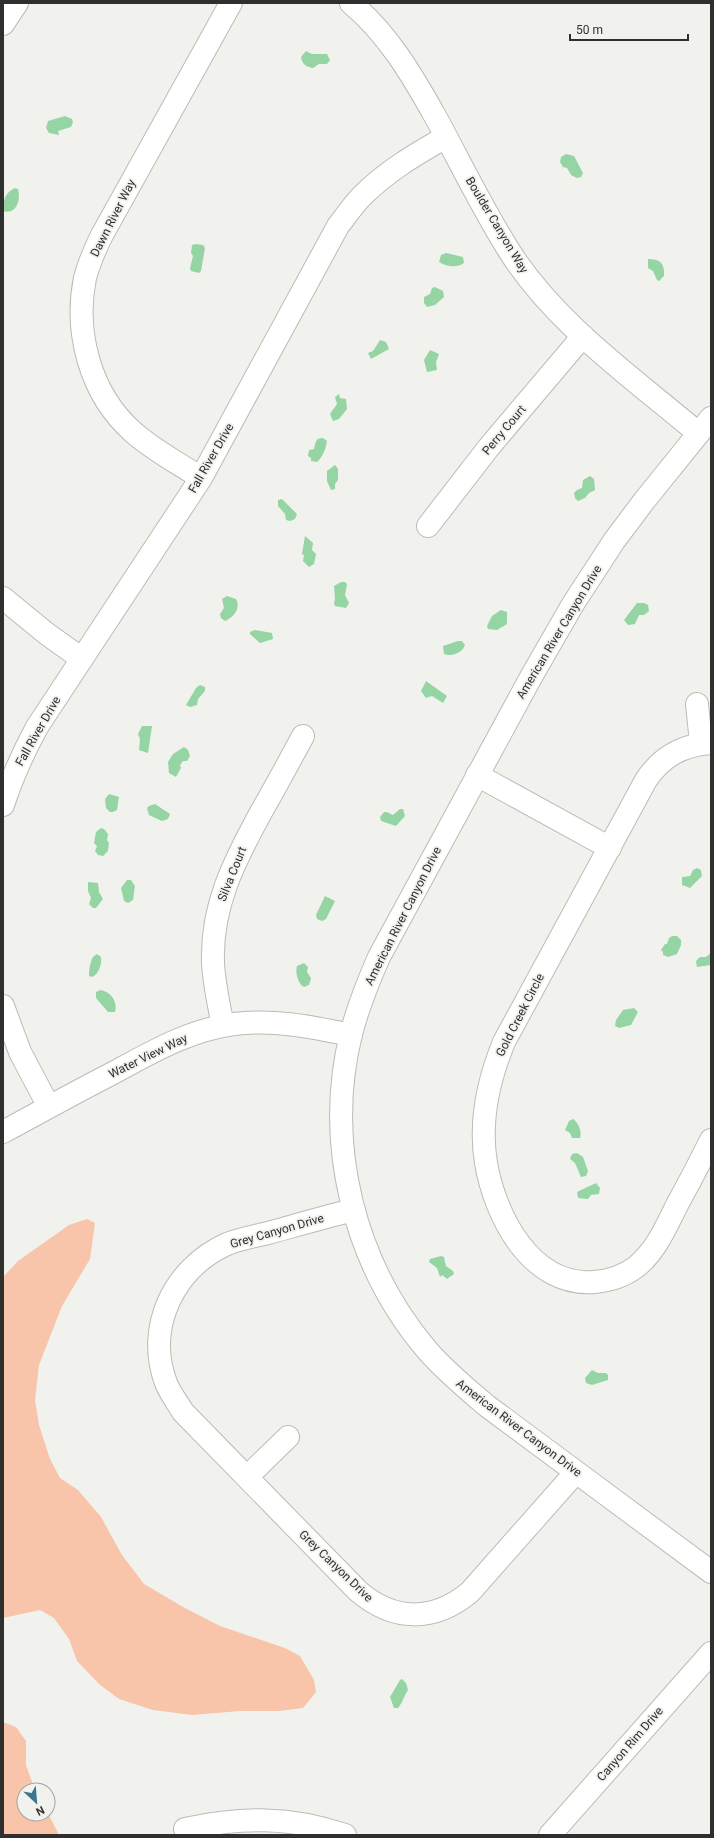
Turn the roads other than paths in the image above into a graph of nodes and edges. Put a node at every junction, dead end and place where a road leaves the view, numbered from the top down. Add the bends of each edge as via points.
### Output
1 (17, 3) edge
2 (231, 3) edge
3 (351, 3) edge
4 (3, 24) edge
5 (446, 137) junction
6 (583, 336) junction
7 (704, 426) edge
8 (201, 478) junction
9 (428, 526) dead end
10 (3, 598) edge
11 (82, 659) junction
12 (697, 704) dead end
13 (303, 736) dead end
14 (706, 743) edge
15 (477, 776) junction
16 (3, 805) edge
17 (610, 848) junction
18 (3, 1006) edge
19 (223, 1026) junction
20 (351, 1035) junction
21 (49, 1107) junction
22 (3, 1132) edge
23 (711, 1140) edge
24 (353, 1210) junction
25 (288, 1437) dead end
26 (576, 1472) junction
27 (247, 1477) junction
28 (711, 1572) edge
29 (711, 1653) edge
30 (188, 1835) edge
31 (345, 1835) edge
32 (550, 1835) edge

1 - 4 street
2 - 8 street, Dawn River Way via 102,235 92,256 82,299 84,345 99,387 111,406 124,424 150,446
3 - 5 street, Boulder Canyon Way via 396,51
5 - 6 street, Boulder Canyon Way via 508,249 550,304
5 - 8 street, Fall River Drive via 389,172 362,197 338,226
6 - 7 street, Boulder Canyon Way
6 - 9 street, Perry Court via 489,447
7 - 15 street, American River Canyon Drive via 614,541 573,604
8 - 11 street, Fall River Drive
10 - 11 street
11 - 16 street, Fall River Drive via 37,727 11,781
12 - 14 street, Gold Creek Circle
13 - 19 street, Silva Court via 239,853 219,906 213,962
14 - 17 street, Gold Creek Circle via 690,746 669,755 651,773
15 - 17 street
15 - 20 street, American River Canyon Drive via 379,957 364,991
17 - 23 street, Gold Creek Circle via 504,1042 494,1068 487,1094 484,1122 486,1163 492,1189 516,1239 541,1268 576,1282 600,1282 624,1275 652,1251
18 - 21 street via 20,1052
19 - 20 street, Water View Way via 271,1022
19 - 21 street, Water View Way via 199,1032 165,1046
20 - 24 street, American River Canyon Drive via 344,1070 341,1108 342,1145
21 - 22 street, Water View Way
24 - 26 street, American River Canyon Drive via 364,1243 385,1288 404,1320 427,1350 453,1378 487,1406
24 - 27 street, Grey Canyon Drive via 228,1244 199,1260 183,1276 171,1295 160,1327 159,1350 166,1383 183,1412
25 - 27 street
26 - 27 street, Grey Canyon Drive via 470,1592 444,1609 414,1615 390,1611 368,1599
26 - 28 street, American River Canyon Drive
29 - 32 street, Canyon Rim Drive
30 - 31 street via 185,1829 218,1822 278,1820 302,1823

